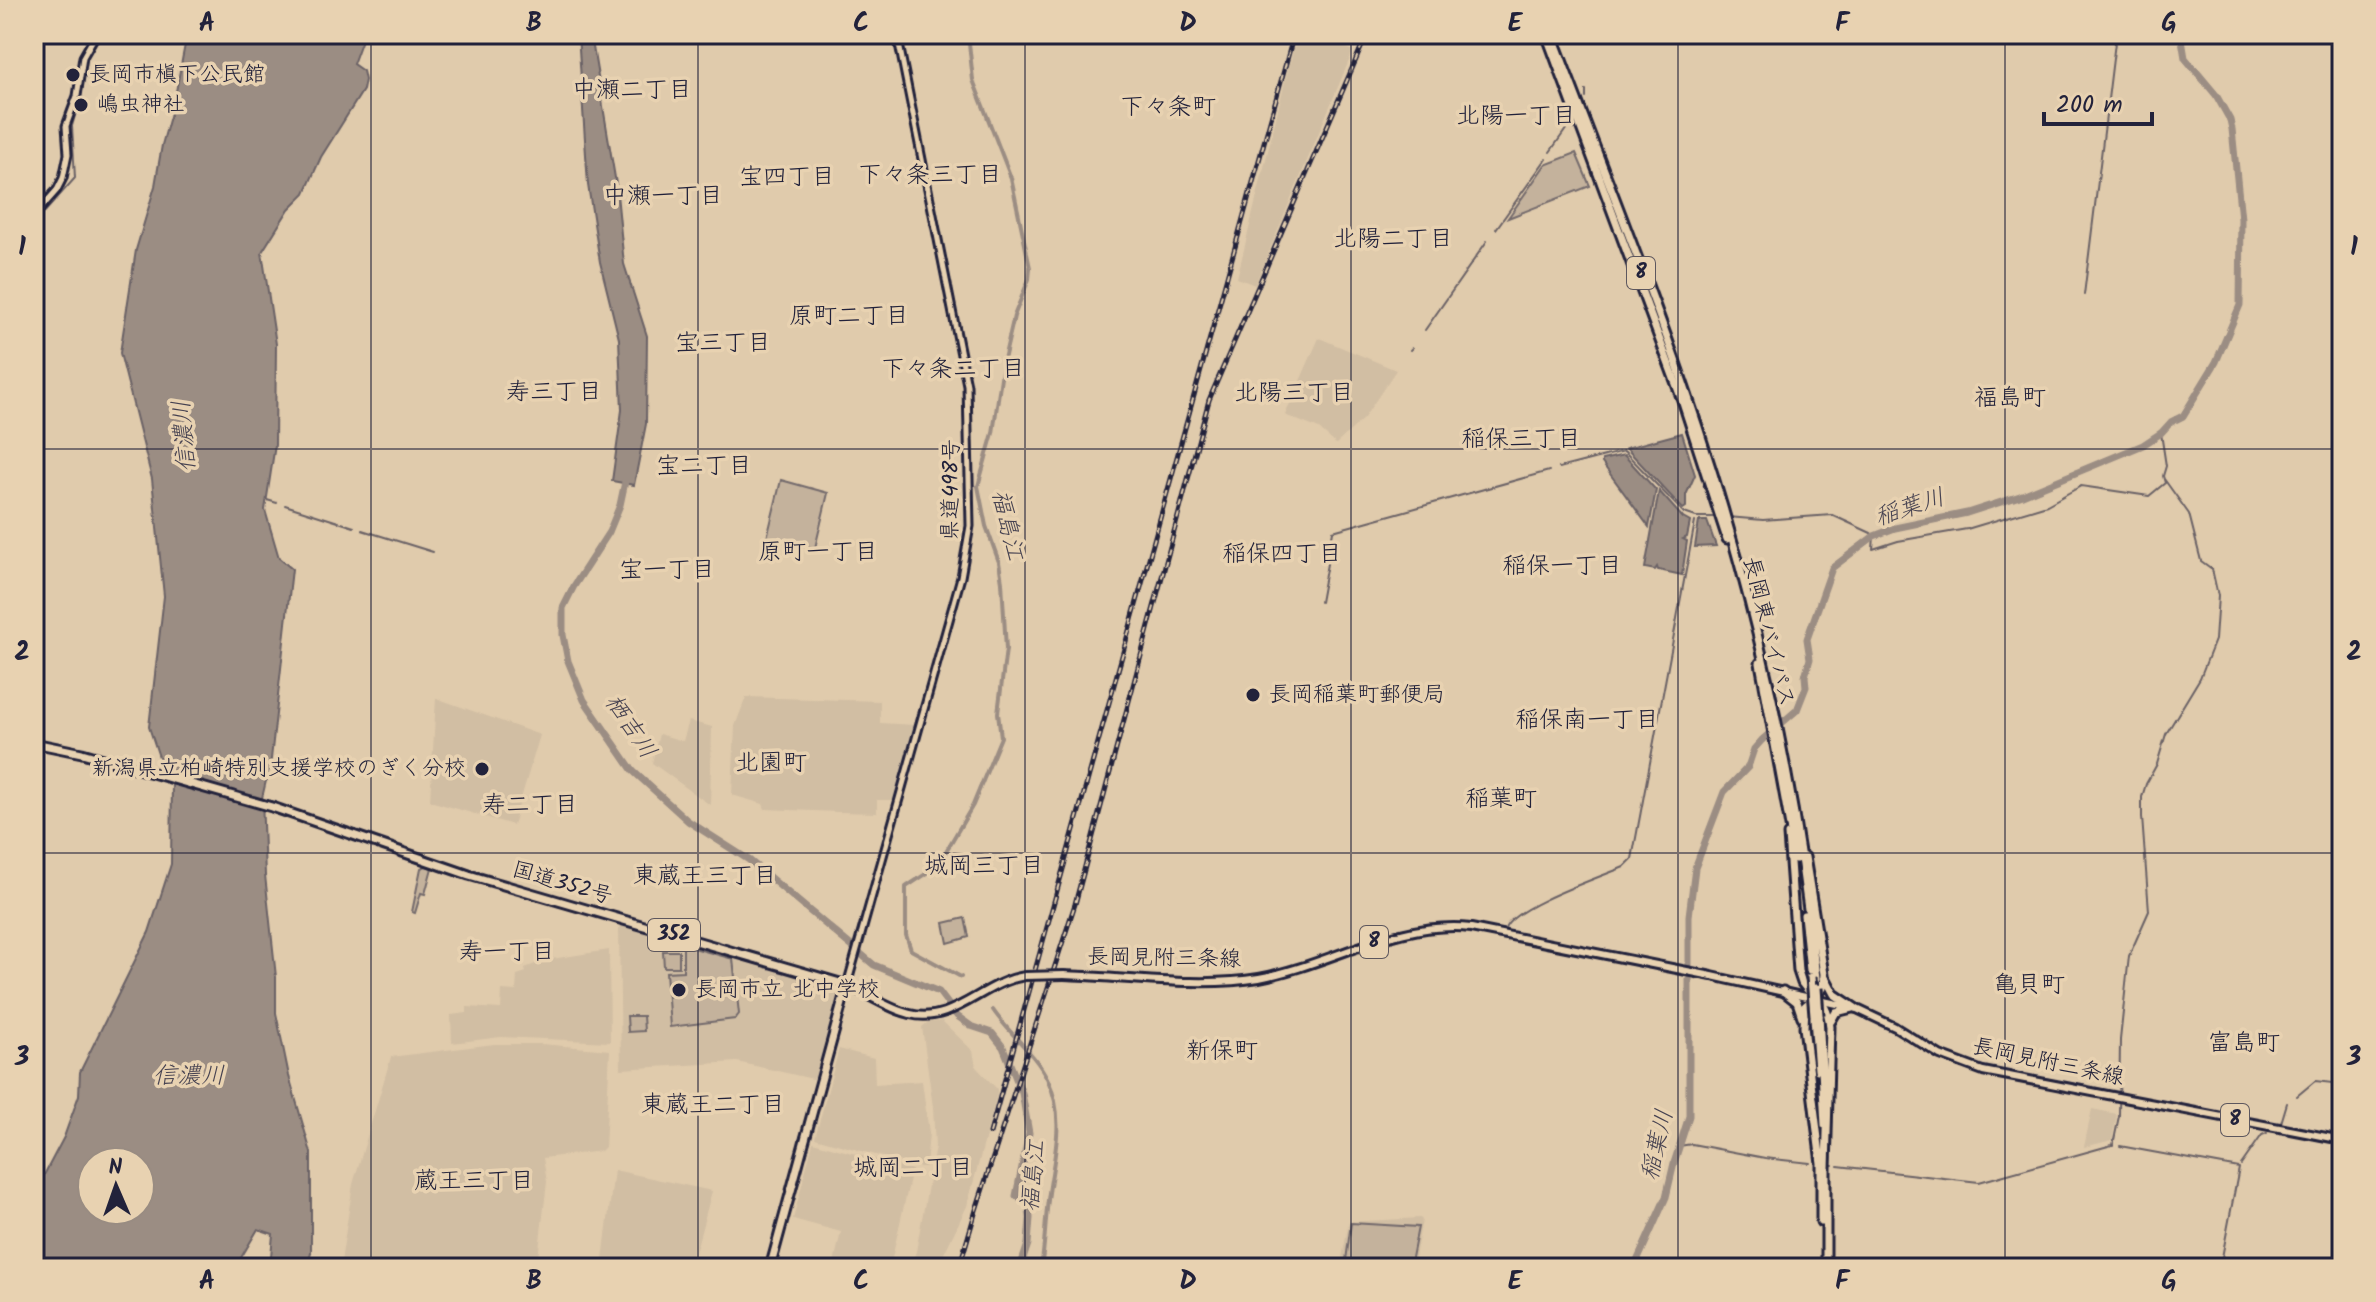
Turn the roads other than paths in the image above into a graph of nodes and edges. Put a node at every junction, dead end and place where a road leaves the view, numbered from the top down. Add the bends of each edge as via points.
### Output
1 (96, 34) edge
2 (897, 34) edge
3 (1546, 34) edge
4 (1552, 34) edge
5 (34, 216) edge
6 (1724, 518) junction
7 (34, 743) edge
8 (1781, 766) junction
9 (1791, 797) junction
10 (1798, 971) junction
11 (1824, 974) junction
12 (1813, 977) junction
13 (847, 985) junction
14 (1781, 990) junction
15 (1815, 998) junction
16 (1855, 1008) junction
17 (1804, 1027) junction
18 (1830, 1027) junction
19 (2342, 1140) edge
20 (1824, 1167) junction
21 (770, 1268) edge
22 (1824, 1268) edge

1 - 5 main road via 83,57 66,126 63,178
2 - 13 main road, 県道498号 via 967,385 970,526 961,577
3 - 6 highway, 長岡東バイパス / 8
4 - 6 highway, 長岡東バイパス / 8 via 1697,425
6 - 8 highway, 長岡東バイパス / 8
6 - 9 highway, 長岡東バイパス / 8 via 1772,692
7 - 13 highway, 国道352号 / 352 via 272,807 415,858
8 - 10 highway
8 - 12 highway, 長岡東バイパス / 8
9 - 11 highway
9 - 12 highway, 長岡東バイパス / 8
10 - 14 highway via 1796,985
10 - 15 highway
11 - 15 highway
11 - 16 highway via 1834,994
12 - 20 highway, 長岡東バイパス / 8, bridge
13 - 14 main road, 長岡見附三条線 / 8, bridge via 905,1013 938,1015 996,983 1025,976 1242,981 1369,943 1451,926
13 - 21 highway
14 - 15 main road, 長岡見附三条線 / 8
14 - 17 highway via 1797,1002
15 - 16 main road, 長岡見附三条線 / 8
15 - 17 highway via 1805,1006
15 - 18 highway via 1822,1002
16 - 18 highway via 1836,1012
16 - 19 main road, 長岡見附三条線 / 8 via 1940,1055 1983,1071
17 - 20 highway
18 - 20 highway
20 - 22 highway, 長岡東バイパス / 8

